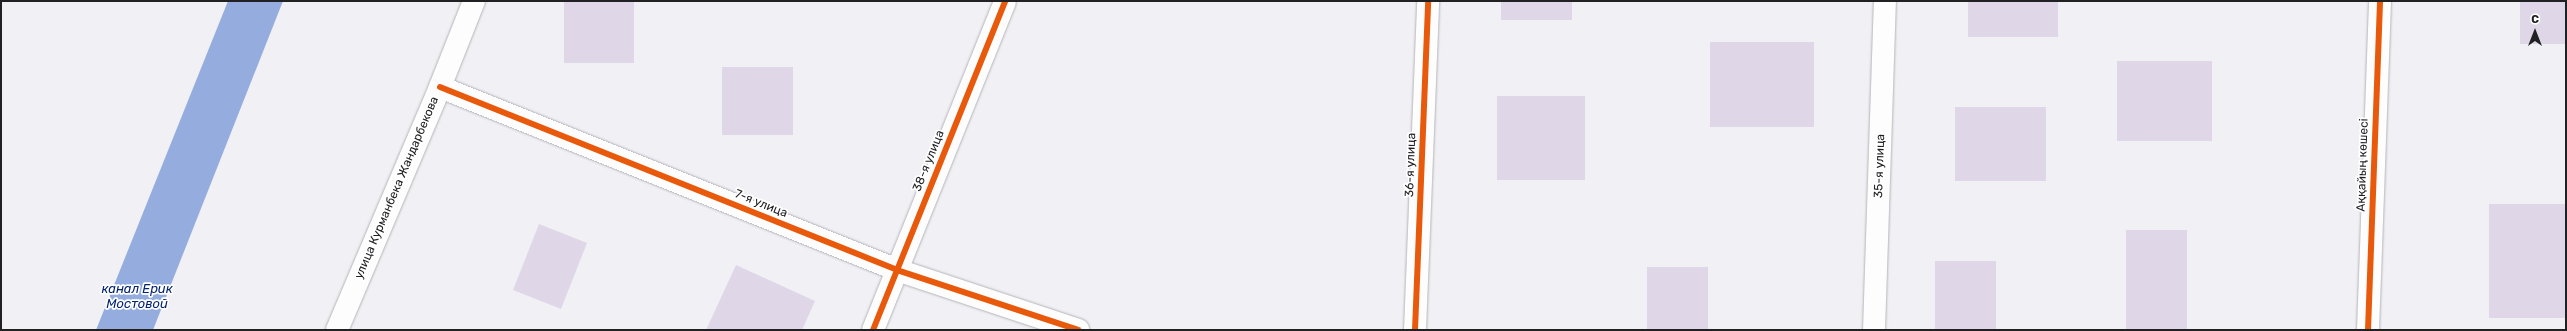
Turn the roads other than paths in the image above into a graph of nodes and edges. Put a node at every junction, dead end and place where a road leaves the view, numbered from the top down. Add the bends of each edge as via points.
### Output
1 (474, 1) edge
2 (1005, 1) edge
3 (1428, 1) edge
4 (1885, 1) edge
5 (2380, 1) edge
6 (440, 87) junction
7 (897, 270) junction
8 (337, 330) edge
9 (873, 330) edge
10 (1078, 330) edge
11 (1415, 330) edge
12 (1874, 330) edge
13 (2368, 330) edge

1 - 6 street, улица Курманбека Жандарбекова
2 - 7 street, 38-я улица
3 - 11 street, 36-я улица
4 - 12 street, 35-я улица
5 - 13 street, Аққайың көшесі
6 - 7 street, 7-я улица
6 - 8 street, улица Курманбека Жандарбекова
7 - 9 street, 38-я улица
7 - 10 street, 7-я улица

